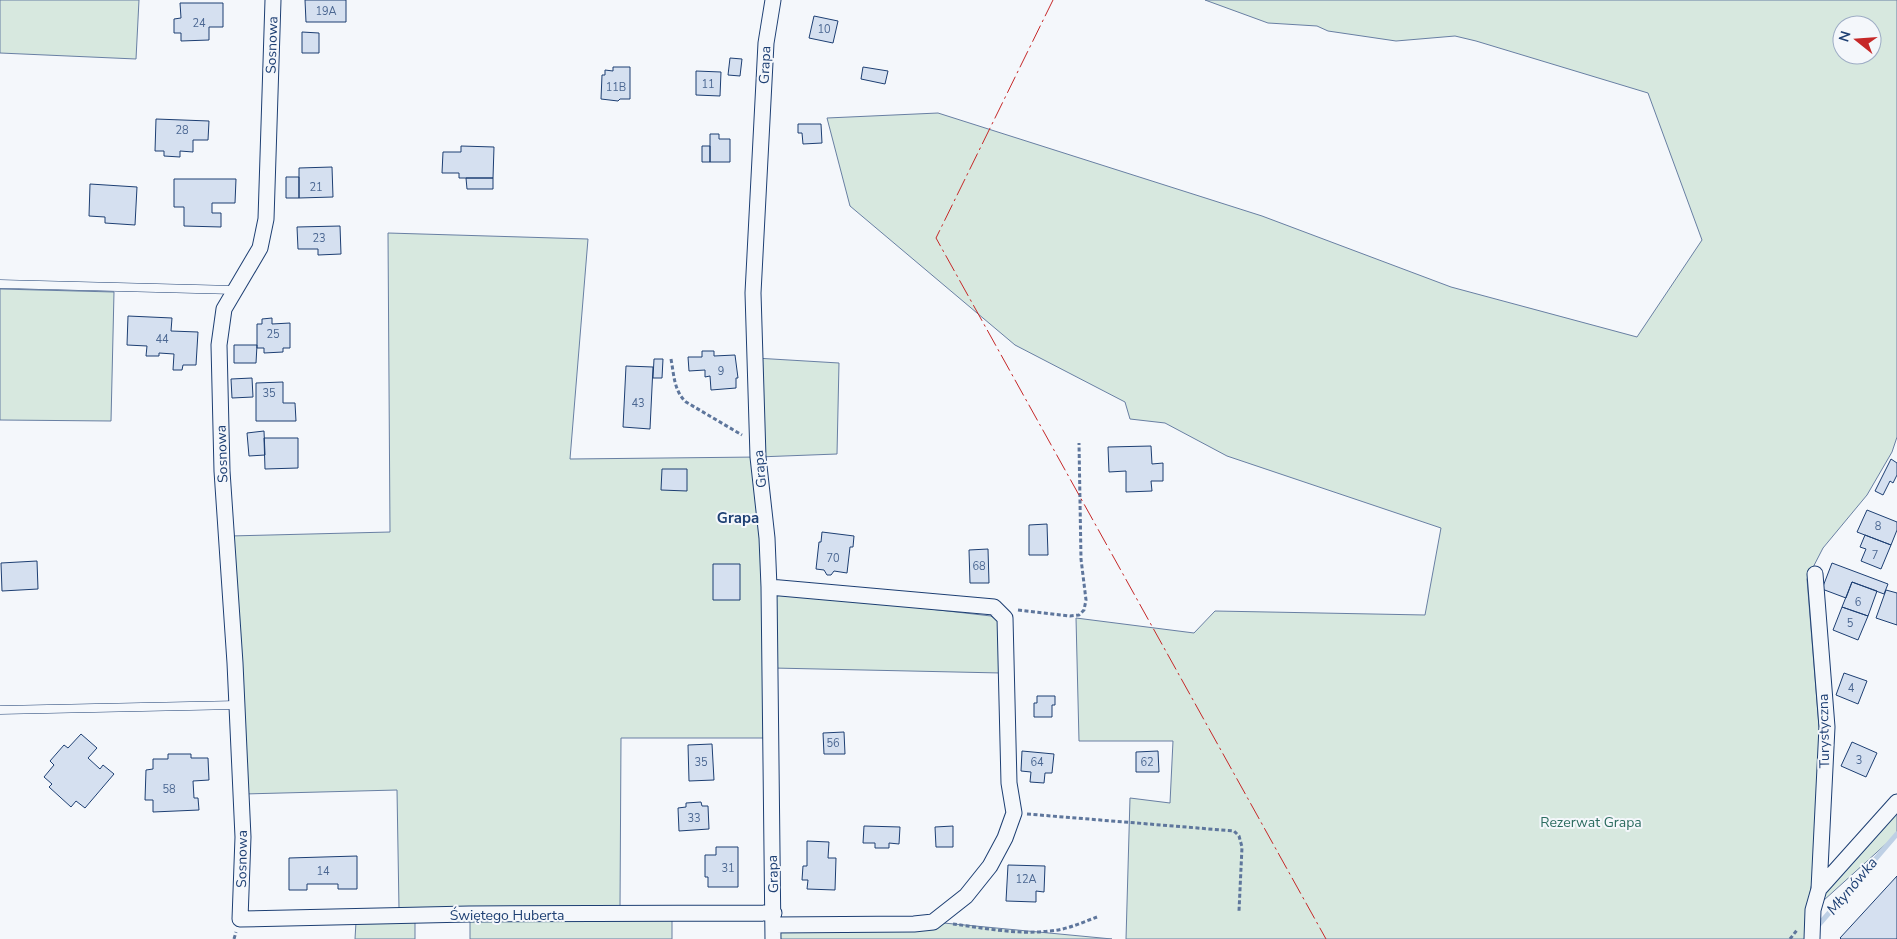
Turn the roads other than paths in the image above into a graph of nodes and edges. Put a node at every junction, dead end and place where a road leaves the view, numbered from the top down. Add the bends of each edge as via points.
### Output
1 (273, 0) edge
2 (773, 0) edge
3 (0, 284) edge
4 (235, 290) junction
5 (1815, 574) dead end
6 (769, 586) junction
7 (237, 705) junction
8 (0, 710) edge
9 (1897, 802) edge
10 (1819, 889) junction
11 (240, 919) joint
12 (774, 926) edge
13 (1812, 939) edge

1 - 4 street, Sosnowa via 266,219 260,248
2 - 6 street, Grapa via 766,42 753,293 758,444
3 - 4 lane
4 - 7 street, Sosnowa via 224,309 219,345 222,471
5 - 10 street, Turystyczna via 1827,728
6 - 12 street, Grapa
6 - 12 street, Świętego Huberta via 994,607 1005,618 1009,783 1014,813 990,866 966,896 933,922
7 - 8 lane
7 - 11 street, Sosnowa via 243,837
9 - 10 street, Turystyczna
10 - 13 street, Turystyczna via 1813,910
11 - 12 street, Świętego Huberta via 478,914

